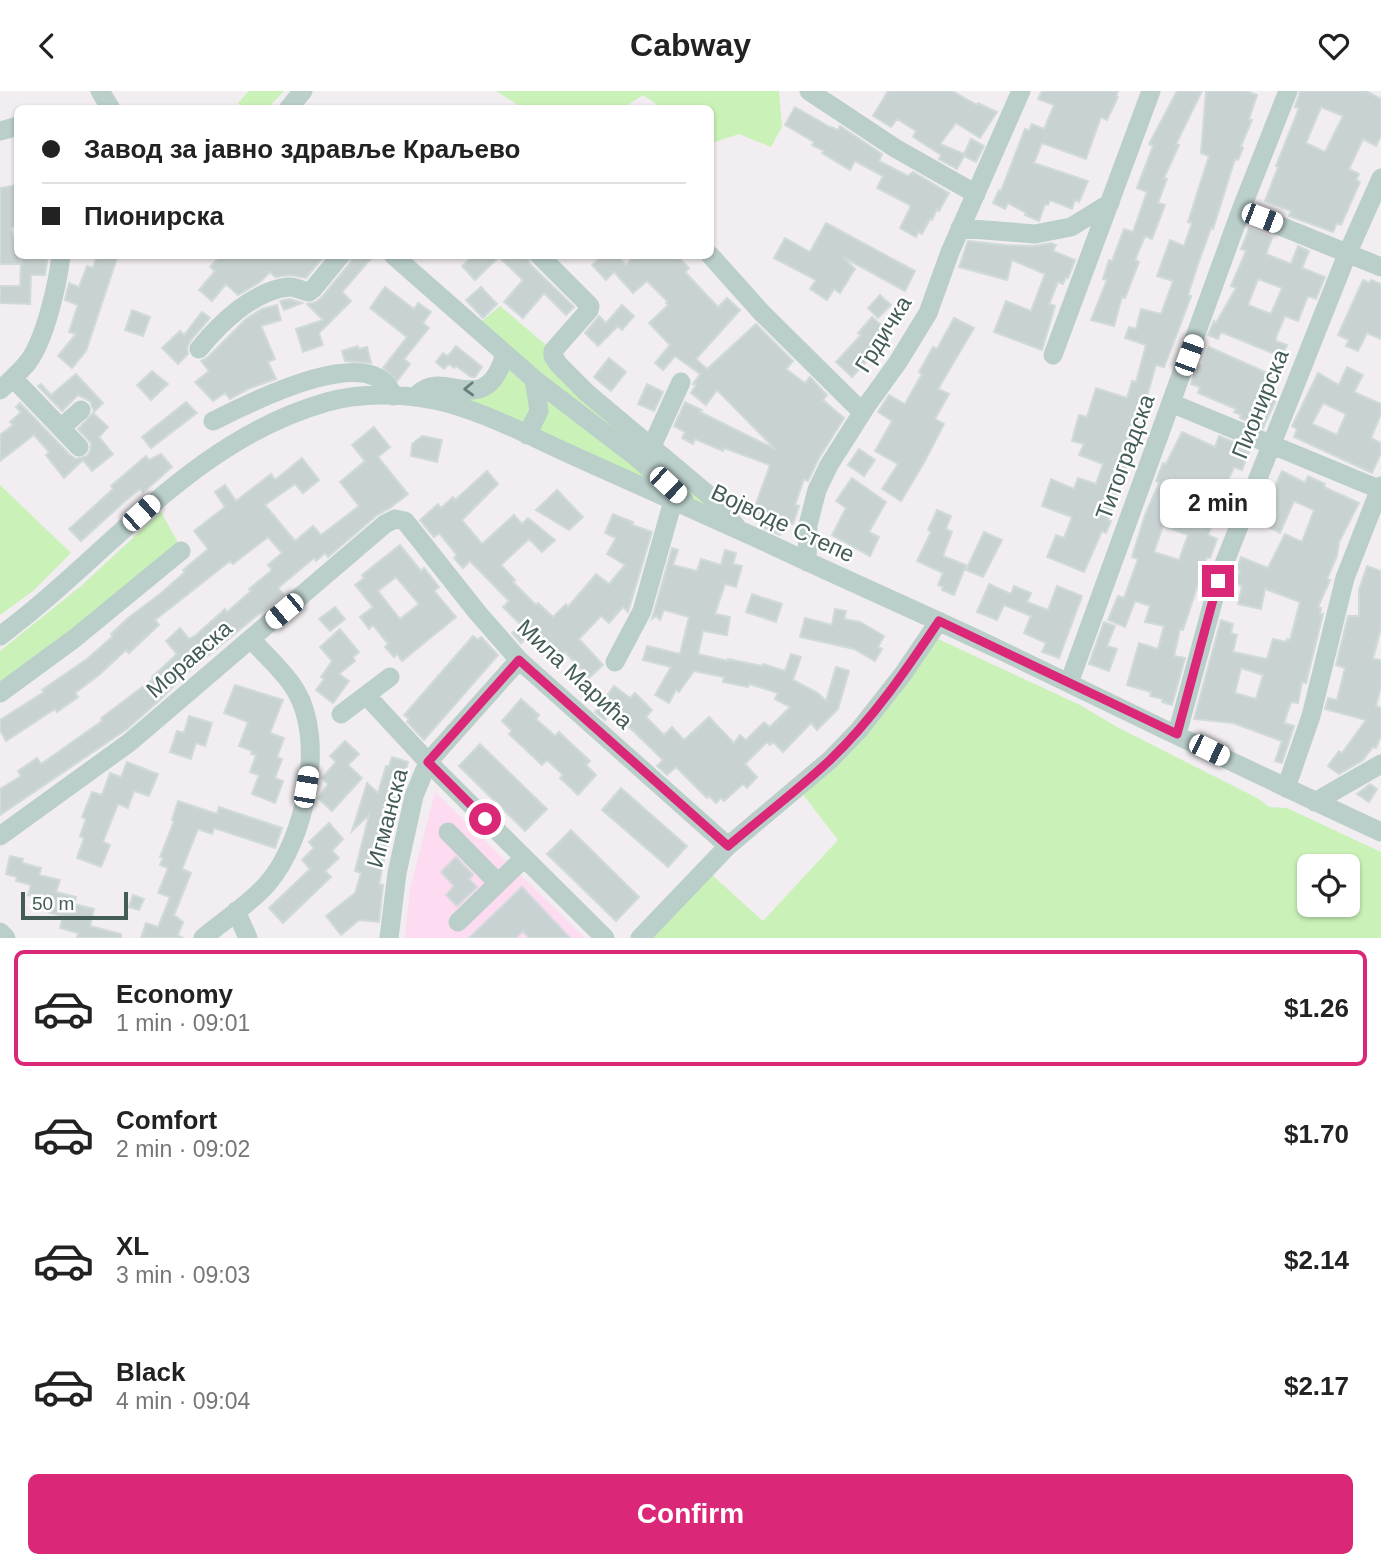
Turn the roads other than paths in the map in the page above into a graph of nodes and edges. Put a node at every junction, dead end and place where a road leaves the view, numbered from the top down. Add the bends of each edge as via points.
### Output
1 (303, 91) edge
2 (809, 91) edge
3 (1151, 91) edge
4 (1288, 91) edge
5 (1013, 95) edge
6 (291, 105) edge
7 (1381, 178) edge
8 (976, 194) junction
9 (1110, 203) junction
10 (1241, 210) junction
11 (1071, 226) junction
12 (960, 228) junction
13 (1093, 248) junction
14 (1348, 252) junction
15 (61, 259) edge
16 (338, 259) edge
17 (398, 259) edge
18 (543, 259) edge
19 (714, 259) edge
20 (1381, 267) edge
21 (200, 349) dead end
22 (505, 354) junction
23 (1053, 355) dead end
24 (534, 379) junction
25 (681, 382) dead end
26 (7, 384) edge
27 (393, 396) junction
28 (416, 397) junction
29 (1171, 403) junction
30 (81, 410) dead end
31 (862, 412) junction
32 (213, 421) dead end
33 (61, 428) junction
34 (527, 435) junction
35 (1271, 443) junction
36 (652, 446) junction
37 (79, 447) dead end
38 (1380, 488) edge
39 (682, 505) junction
40 (405, 521) joint
41 (739, 530) junction
42 (181, 551) dead end
43 (807, 562) junction
44 (939, 621) junction
45 (0, 636) edge
46 (251, 639) junction
47 (519, 660) junction
48 (615, 663) dead end
49 (390, 677) dead end
50 (1069, 683) junction
51 (0, 693) edge
52 (366, 695) junction
53 (341, 714) dead end
54 (1177, 734) junction
55 (428, 762) junction
56 (1381, 764) edge
57 (1286, 788) junction
58 (1315, 802) junction
59 (448, 832) dead end
60 (1381, 832) edge
61 (0, 836) edge
62 (728, 846) junction
63 (524, 857) junction
64 (498, 883) junction
65 (236, 911) junction
66 (458, 922) dead end
67 (0, 932) edge
68 (6, 938) edge
69 (203, 938) edge
70 (248, 938) edge
71 (389, 938) edge
72 (605, 938) edge
73 (640, 938) edge

1 - 6 street
2 - 8 street
3 - 9 street
4 - 10 street, Титоградска
5 - 8 street, Грдичка
7 - 14 street, Пионирска
8 - 12 street, Грдичка
9 - 11 street
9 - 13 street
10 - 14 street
10 - 29 street, Титоградска
11 - 12 street via 1035,233
11 - 13 street
12 - 31 street, Грдичка via 929,313
13 - 23 street
14 - 20 street
14 - 35 street, Пионирска
15 - 26 street via 36,347 28,363
16 - 21 street via 309,292 285,287 251,302 223,322
17 - 22 street
18 - 36 street via 590,306 554,351 554,359 587,393
19 - 31 street
22 - 24 street
22 -> 28 street via 488,386 431,387
24 - 34 street via 538,411
24 - 39 street via 636,457
25 - 36 street
26 - 33 street
27 - 28 street, Војводе Степе
27 - 32 street via 390,386 371,375 334,375 271,394
27 - 45 street, Војводе Степе via 327,402 263,427 221,450 152,503
28 - 34 street, Војводе Степе via 460,407
29 - 35 street
29 - 50 street, Титоградска
30 - 33 street
31 - 43 street, Грдичка via 817,490 808,525
33 - 37 street
34 - 39 street, Војводе Степе
35 - 38 street
35 - 54 street, Пионирска via 1218,581
36 - 41 street via 717,502
38 - 57 street via 1345,578 1311,716
39 - 41 street, Војводе Степе
39 - 48 street via 642,611
40 - 46 street, Моравска via 385,524
40 - 47 street, Мила Марића
41 - 43 street, Војводе Степе
42 - 51 street
43 - 44 street, Војводе Степе
44 - 50 street, Војводе Степе
44 - 62 street via 859,730
46 - 61 street, Моравска via 130,742
46 - 65 street via 296,690 310,732 310,760 301,814 282,864
47 - 55 street, Игманска
47 - 62 street, Мила Марића
49 - 52 street
50 - 54 street, Војводе Степе
52 - 53 street
52 - 55 street
54 - 57 street, Војводе Степе
55 - 63 street
55 - 71 street, Игманска via 414,796 399,860
56 - 58 street
57 - 58 street, Војводе Степе
58 - 60 street, Војводе Степе
59 - 64 street
62 - 73 street
63 - 64 street
63 - 72 street
64 - 66 street
65 - 69 street
65 - 70 street
67 - 68 street

